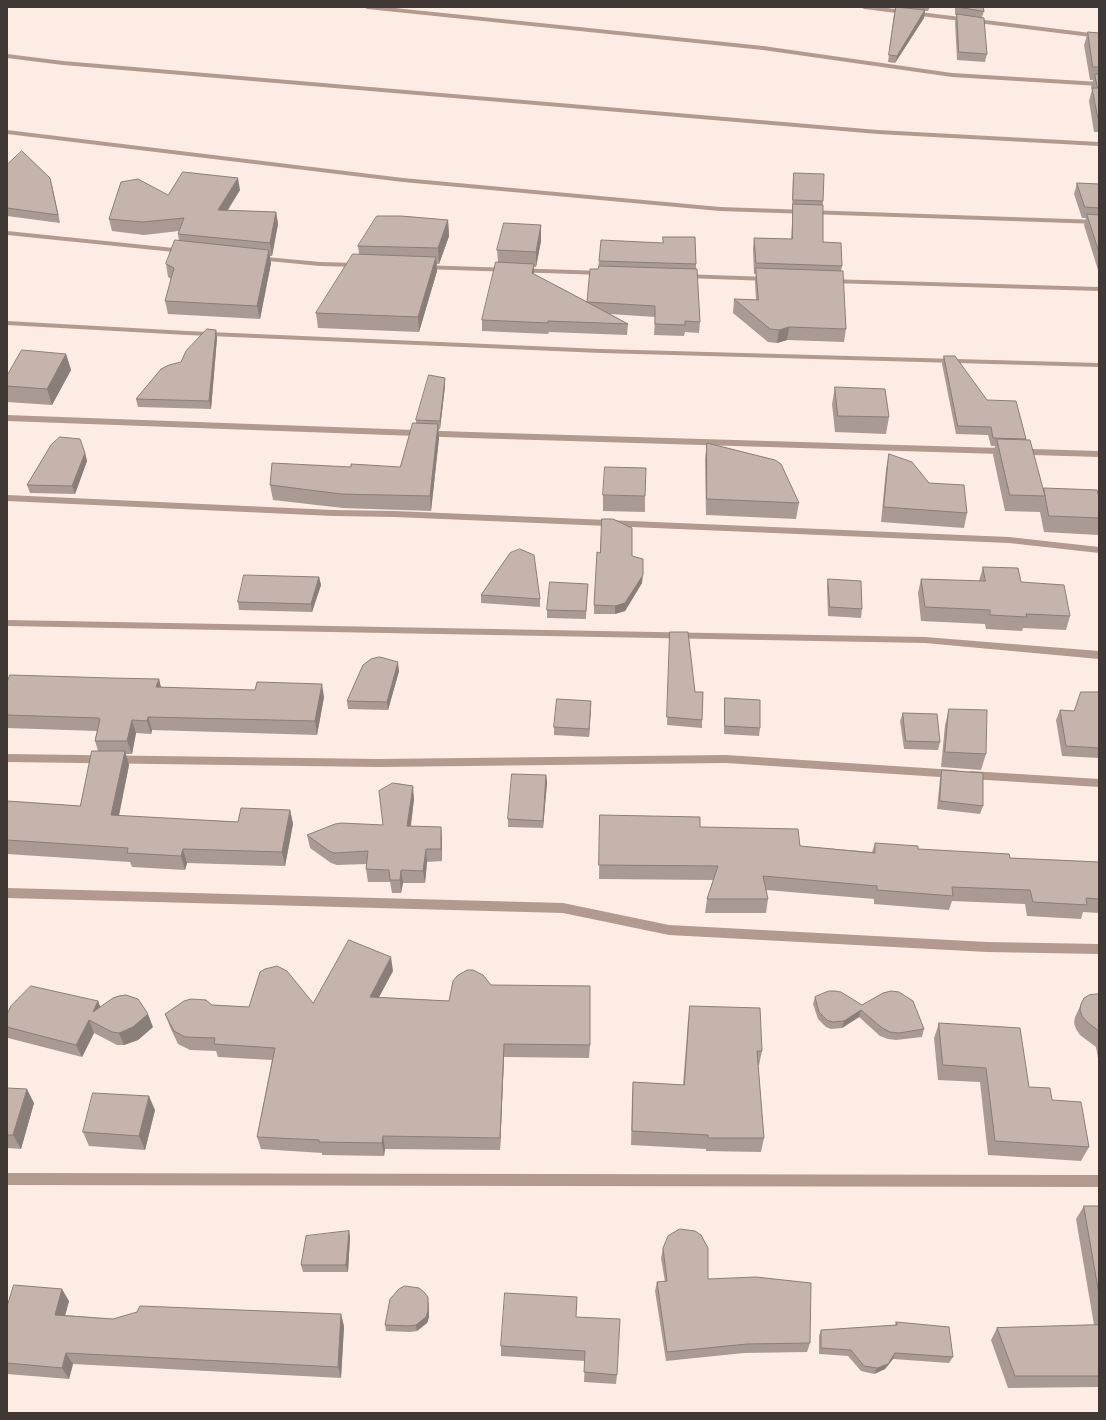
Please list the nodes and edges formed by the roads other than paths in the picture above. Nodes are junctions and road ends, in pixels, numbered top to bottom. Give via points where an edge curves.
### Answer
1 (367, 7) edge
2 (864, 7) edge
3 (1099, 36) edge
4 (7, 56) edge
5 (1099, 84) edge
6 (7, 132) edge
7 (1099, 144) edge
8 (1099, 222) edge
9 (7, 233) edge
10 (195, 252) edge
11 (250, 257) edge
12 (368, 266) edge
13 (416, 267) edge
14 (615, 274) edge
15 (679, 276) edge
16 (774, 279) edge
17 (822, 280) edge
18 (1099, 289) edge
19 (7, 323) edge
20 (1099, 365) edge
21 (7, 418) edge
22 (1099, 454) edge
23 (7, 498) edge
24 (1099, 550) edge
25 (7, 623) edge
26 (1099, 655) edge
27 (7, 758) edge
28 (1099, 783) edge
29 (7, 893) edge
30 (1099, 949) edge
31 (7, 1179) edge
32 (1099, 1181) edge

1 - 5 street via 763,48 952,75
2 - 3 street
4 - 7 street via 63,64 878,132
6 - 8 street via 403,180 720,209
9 - 10 street
11 - 12 street
13 - 14 street
15 - 16 street
17 - 18 street
19 - 20 street via 601,351
21 - 22 street
23 - 24 street via 1001,540
25 - 26 street via 925,640
27 - 28 street via 378,763 726,759
29 - 30 street via 563,908 669,930 987,947
31 - 32 street

